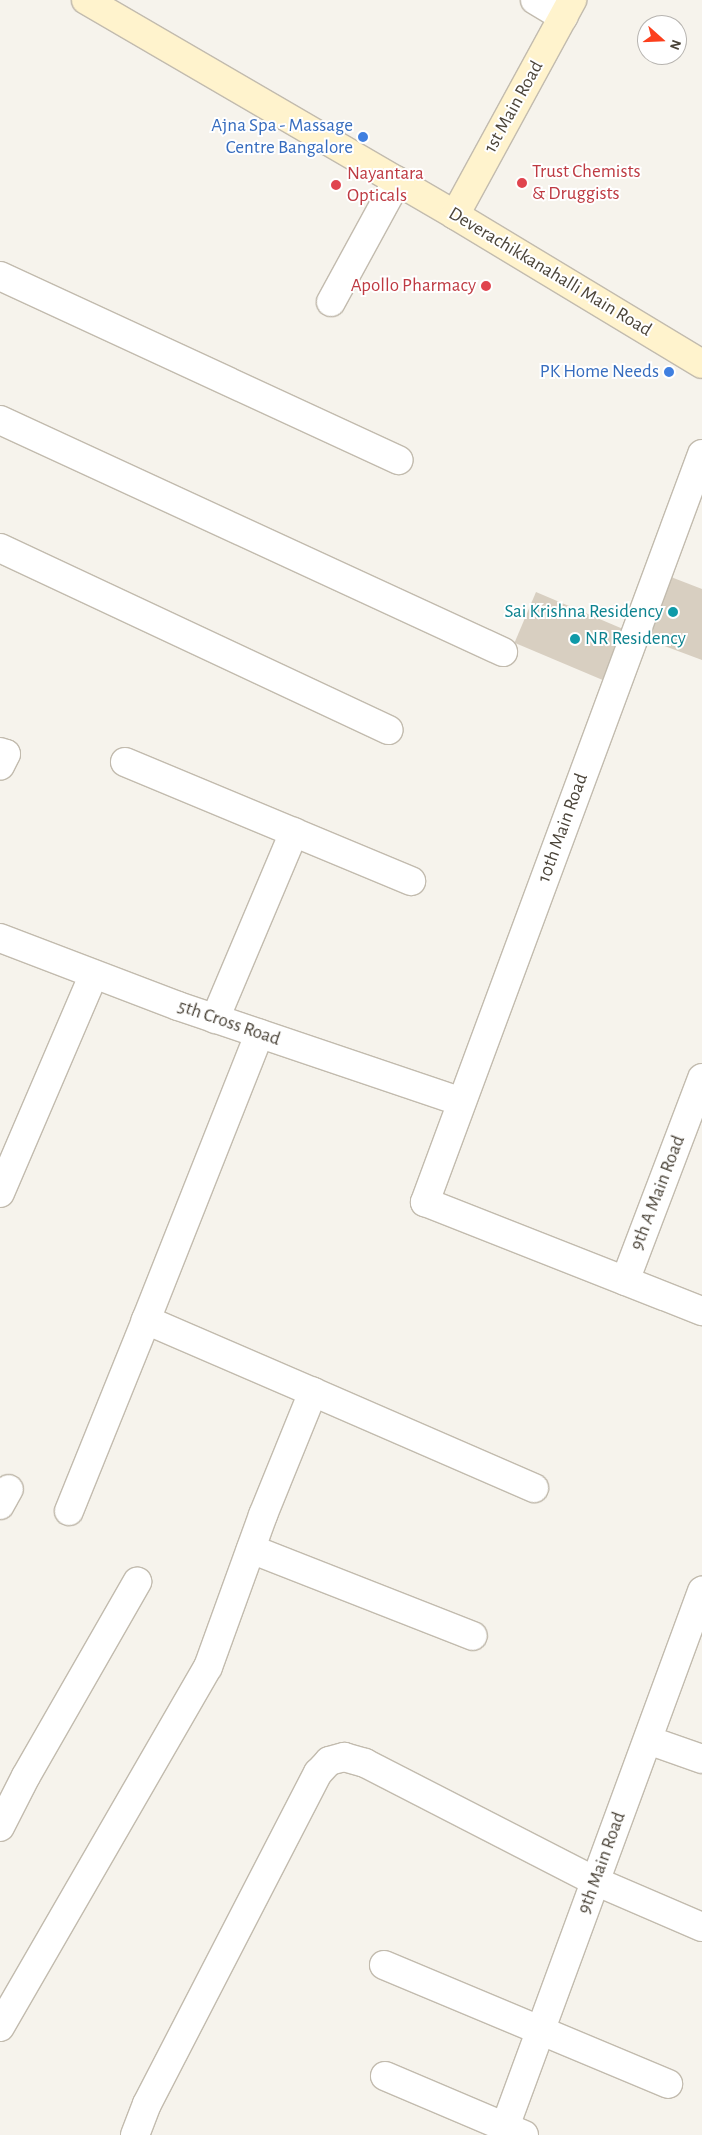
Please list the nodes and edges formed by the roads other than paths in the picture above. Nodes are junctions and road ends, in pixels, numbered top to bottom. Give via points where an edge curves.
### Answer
1 (86, 0) edge
2 (535, 0) edge
3 (568, 8) edge
4 (397, 181) junction
5 (455, 215) junction
6 (0, 276) edge
7 (331, 302) dead end
8 (702, 364) edge
9 (0, 420) edge
10 (702, 454) edge
11 (398, 460) dead end
12 (0, 548) edge
13 (503, 652) dead end
14 (388, 730) dead end
15 (126, 762) dead end
16 (294, 832) junction
17 (411, 880) dead end
18 (0, 938) edge
19 (94, 974) junction
20 (215, 1019) junction
21 (259, 1034) junction
22 (702, 1078) edge
23 (461, 1102) junction
24 (0, 1193) edge
25 (625, 1281) junction
26 (702, 1311) edge
27 (146, 1320) junction
28 (313, 1392) junction
29 (534, 1488) dead end
30 (69, 1512) dead end
31 (251, 1549) junction
32 (137, 1582) dead end
33 (702, 1591) edge
34 (473, 1636) dead end
35 (648, 1740) junction
36 (702, 1759) edge
37 (0, 1827) edge
38 (596, 1882) junction
39 (702, 1927) edge
40 (384, 1965) dead end
41 (0, 2027) edge
42 (541, 2031) junction
43 (385, 2076) dead end
44 (668, 2084) dead end
45 (511, 2132) edge
46 (135, 2135) edge

1 - 4 street, Deverachikkanahalli Main Road
2 - 3 street
3 - 5 street, 1st Main Road
4 - 5 street, Deverachikkanahalli Main Road
4 - 7 street
5 - 8 street, Deverachikkanahalli Main Road
6 - 11 street
9 - 13 street
10 - 23 street, 10th Main Road
12 - 14 street
15 - 16 street
16 - 17 street
16 - 20 street
18 - 19 street, 5th Cross Road
19 - 20 street, 5th Cross Road
19 - 24 street
20 - 21 street, 5th Cross Road
21 - 23 street, 5th Cross Road
21 - 27 street
22 - 25 street, 9th A Main Road
23 - 25 street, 10th Main Road via 425,1202
25 - 26 street
27 - 28 street
27 - 30 street
28 - 29 street
28 - 31 street
31 - 34 street
31 - 41 street via 208,1666
32 - 37 street
33 - 35 street, 9th Main Road
35 - 36 street
35 - 38 street, 9th Main Road
38 - 39 street
38 - 42 street, 9th Main Road
38 - 46 street via 365,1763 344,1757 329,1761 318,1773 147,2104
40 - 42 street
42 - 44 street
42 - 45 street, 9th Main Road
43 - 45 street

